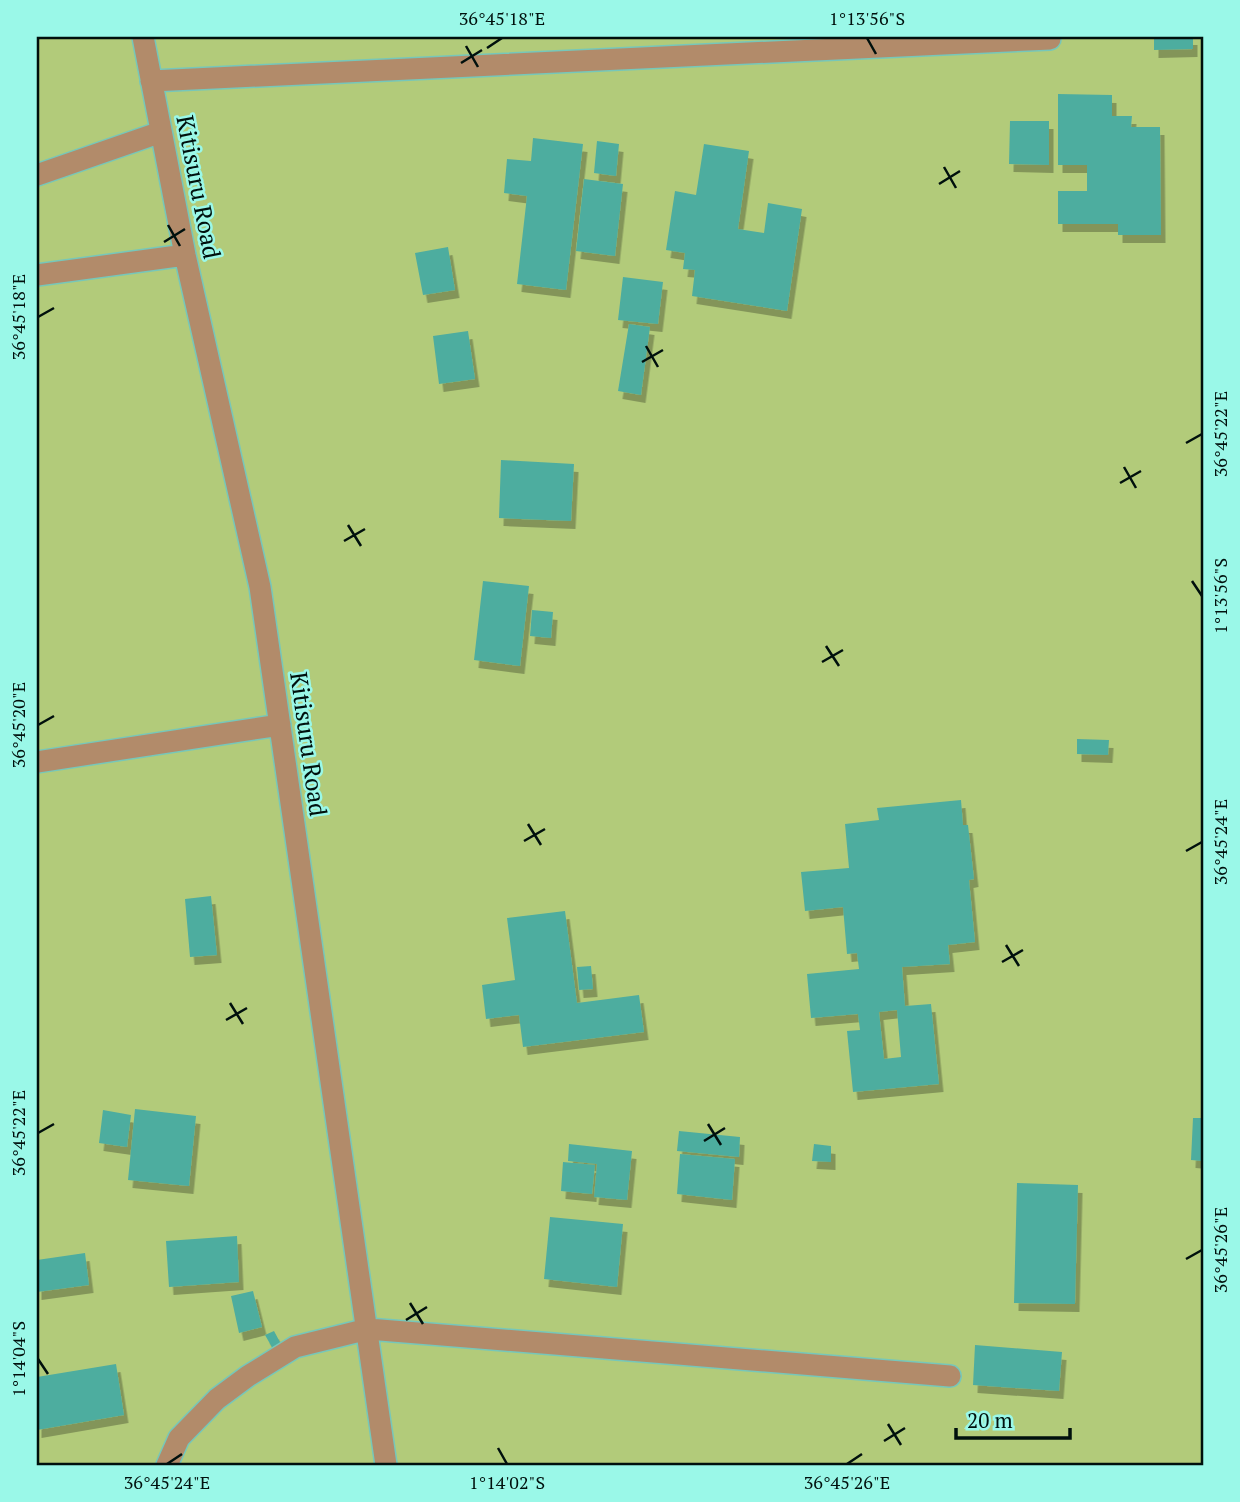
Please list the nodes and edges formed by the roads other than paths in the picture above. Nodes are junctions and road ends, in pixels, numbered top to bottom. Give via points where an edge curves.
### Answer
1 (143, 37) edge
2 (1050, 39) dead end
3 (151, 80) junction
4 (161, 132) junction
5 (37, 175) edge
6 (185, 255) junction
7 (37, 275) edge
8 (279, 725) junction
9 (37, 762) edge
10 (368, 1329) junction
11 (950, 1376) dead end
12 (167, 1465) edge
13 (386, 1465) edge

1 - 3 street, Kitisuru Road
2 - 3 street
3 - 4 street, Kitisuru Road
4 - 5 street
4 - 6 street, Kitisuru Road
6 - 7 street
6 - 8 street, Kitisuru Road via 260,587
8 - 9 street
8 - 10 street, Kitisuru Road
10 - 11 street
10 - 12 street via 295,1347 248,1376 179,1437
10 - 13 street, Kitisuru Road

